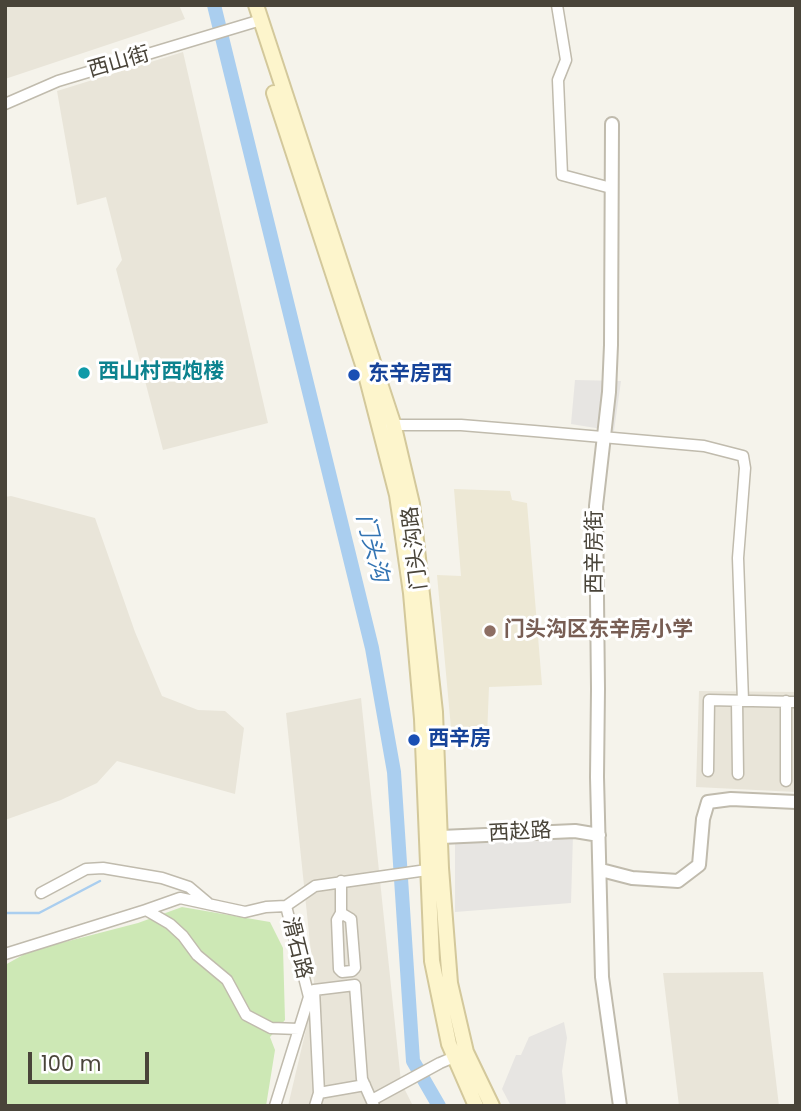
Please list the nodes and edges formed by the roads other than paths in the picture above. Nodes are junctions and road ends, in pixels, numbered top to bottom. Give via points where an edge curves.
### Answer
1 (246, 5) edge
2 (256, 5) edge
3 (557, 5) edge
4 (256, 21) junction
5 (5, 104) edge
6 (612, 124) dead end
7 (611, 188) junction
8 (387, 425) junction
9 (603, 437) junction
10 (740, 701) junction
11 (791, 701) edge
12 (708, 771) dead end
13 (738, 774) dead end
14 (786, 781) dead end
15 (796, 802) edge
16 (599, 835) junction
17 (441, 837) junction
18 (428, 869) junction
19 (601, 870) junction
20 (341, 881) junction
21 (41, 893) dead end
22 (208, 903) junction
23 (286, 906) junction
24 (146, 910) junction
25 (341, 914) junction
26 (5, 954) edge
27 (299, 1029) junction
28 (460, 1055) junction
29 (365, 1085) junction
30 (319, 1093) junction
31 (373, 1103) edge
32 (275, 1106) edge
33 (315, 1106) edge
34 (476, 1106) edge
35 (492, 1106) edge
36 (620, 1106) edge

1 - 4 main road, 门头沟路
2 - 4 main road, 门头沟路
3 - 7 street via 566,60 558,80 562,175
4 - 5 street, 西山街 via 58,81
4 - 8 main road, 门头沟路
6 - 7 street, 西辛房街
7 - 9 street, 西辛房街 via 611,345
8 - 9 street via 461,425
8 - 17 main road, 门头沟路 via 412,504 435,712
8 - 18 main road, 门头沟路 via 411,593
9 - 10 street via 704,446 743,456 738,558
9 - 16 street, 西辛房街 via 595,558
10 - 11 street
10 - 12 street via 709,700
10 - 13 street
11 - 14 street
15 - 19 street via 731,799 708,803 699,865 678,881 632,878
16 - 17 street, 西赵路 via 575,831
16 - 19 street, 西辛房街
17 - 18 main road, 门头沟路
18 - 20 street, 滑石路
18 - 28 main road, 门头沟路
19 - 36 street, 西辛房街 via 602,977
20 - 23 street, 滑石路 via 315,886
20 - 25 street
21 - 22 street via 86,869 103,868 189,887
22 - 23 street via 245,912
22 - 24 street via 180,898
23 - 27 street, 滑石路 via 309,997
24 - 26 street
24 - 27 street via 170,924 227,980 246,1015 271,1028
25 - 25 street via 337,920 339,969 352,971 351,919
27 - 32 street, 滑石路
28 - 31 street
28 - 34 main road, 门头沟路
28 - 35 main road, 门头沟路
29 - 30 street
29 - 30 street via 355,985 314,990
29 - 31 street
30 - 33 street

